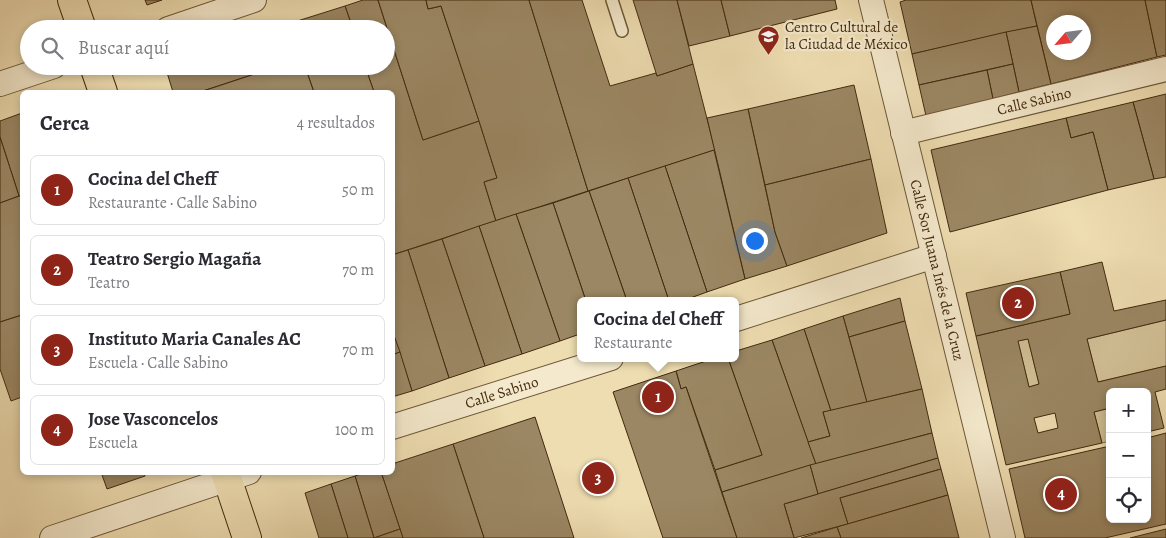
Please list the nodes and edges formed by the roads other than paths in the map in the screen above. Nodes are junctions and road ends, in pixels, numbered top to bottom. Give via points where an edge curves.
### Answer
1 (72, 0) edge
2 (254, 0) edge
3 (612, 0) edge
4 (871, 0) edge
5 (79, 20) edge
6 (195, 20) edge
7 (622, 31) dead end
8 (1166, 69) edge
9 (27, 75) edge
10 (97, 75) edge
11 (0, 84) edge
12 (102, 90) edge
13 (903, 133) junction
14 (934, 256) junction
15 (739, 318) edge
16 (598, 362) edge
17 (395, 426) edge
18 (234, 475) edge
19 (52, 538) edge
20 (247, 538) edge
21 (1003, 538) edge

1 - 5 main road
2 - 6 street
3 - 7 lane
4 - 13 street, Calle Sor Juana Inés de la Cruz
8 - 13 street, Calle Sabino
9 - 11 street
10 - 12 main road
13 - 14 street, Calle Sor Juana Inés de la Cruz
14 - 15 street
14 - 21 street, Calle Sor Juana Inés de la Cruz
16 - 17 street, Calle Sabino
18 - 19 street
18 - 20 main road

